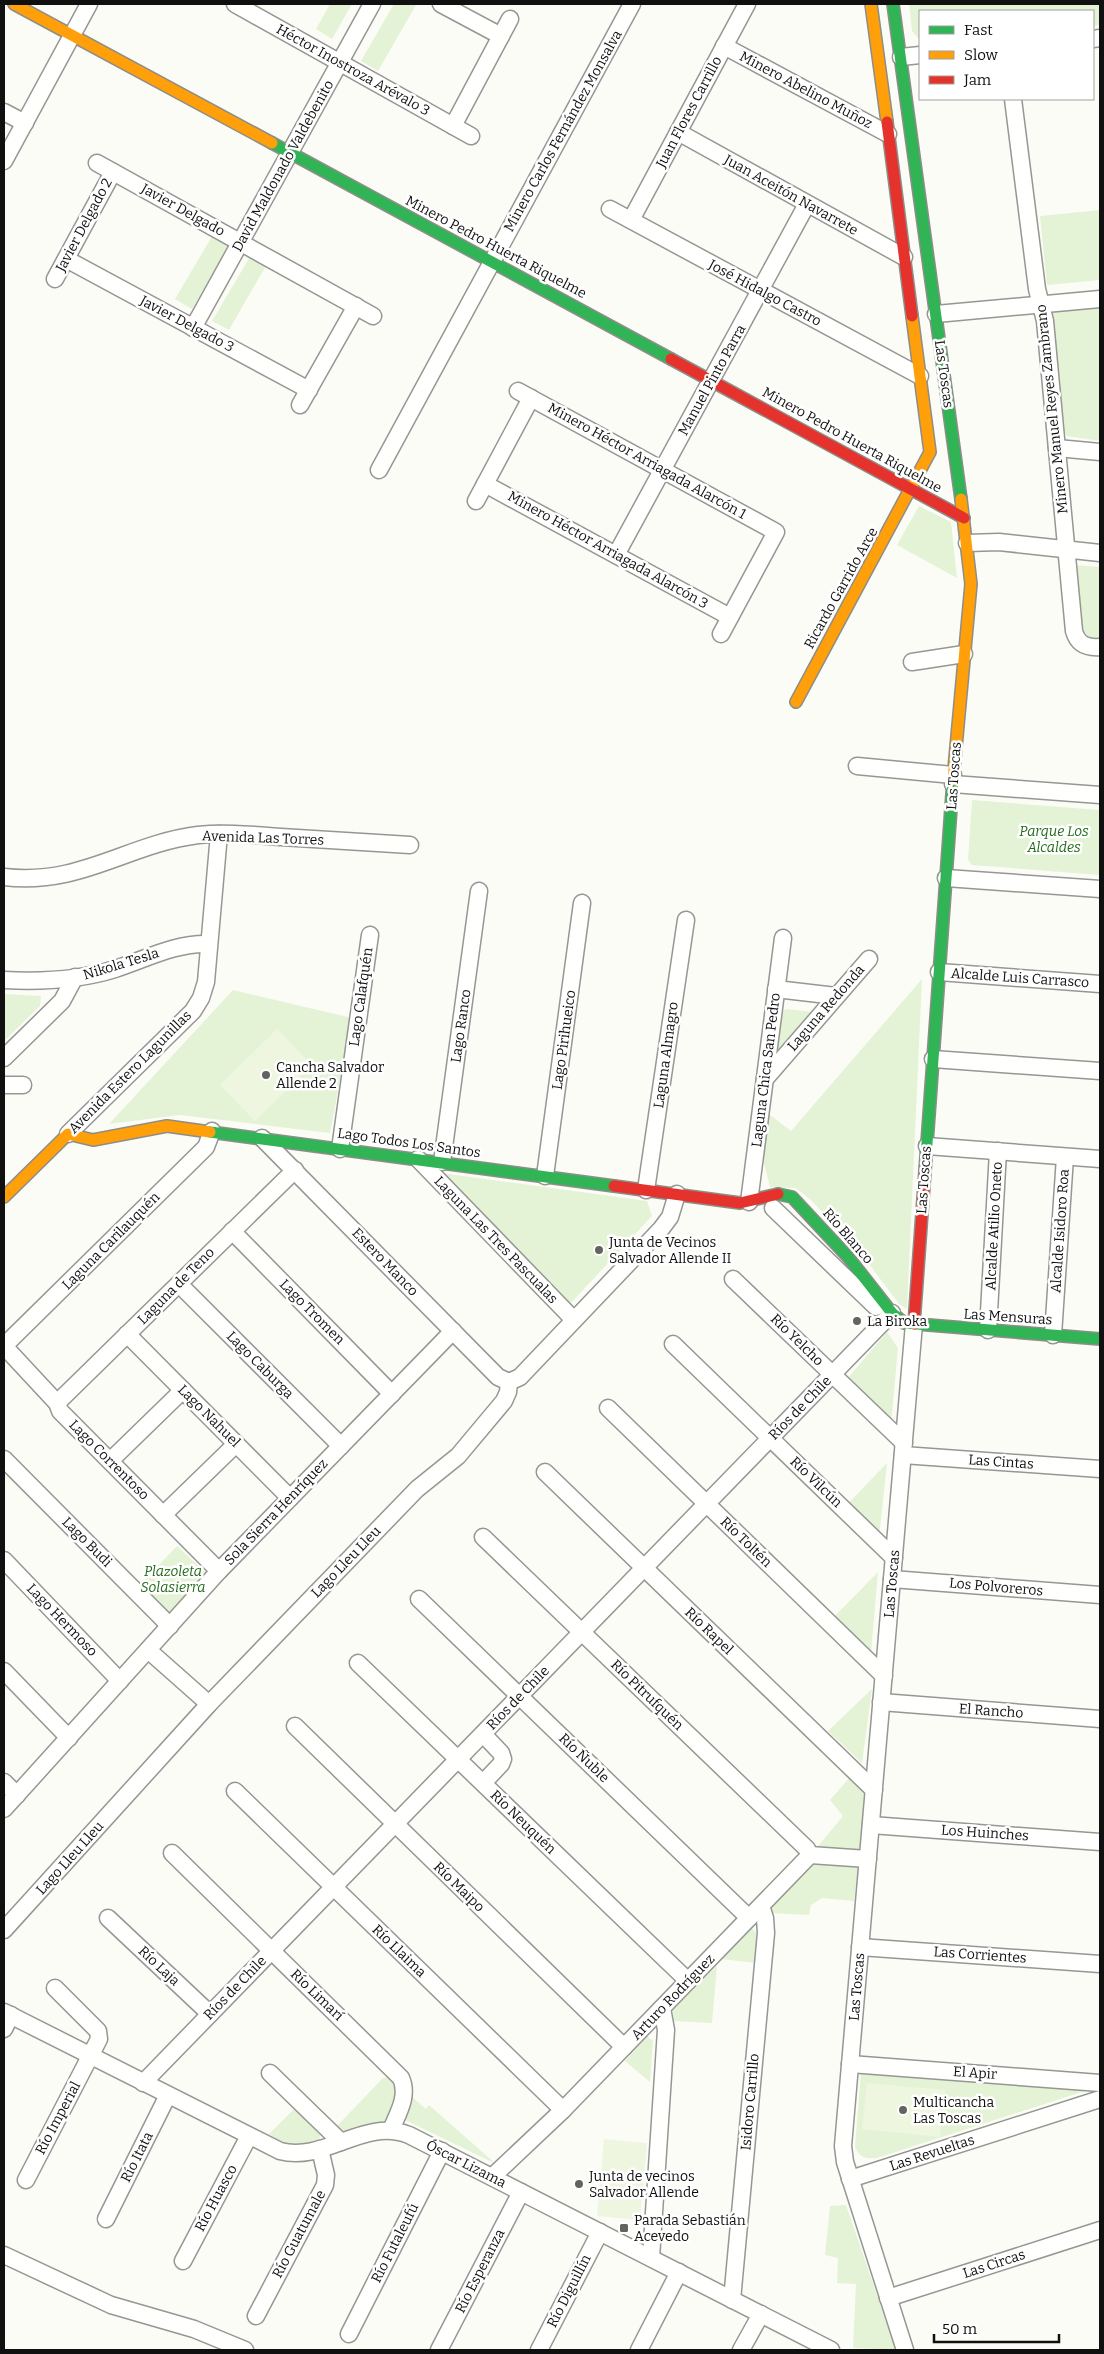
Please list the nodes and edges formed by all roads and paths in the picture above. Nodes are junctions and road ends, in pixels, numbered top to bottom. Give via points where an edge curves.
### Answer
1 (14, 4) edge
2 (89, 4) edge
3 (235, 4) edge
4 (372, 4) edge
5 (441, 4) edge
6 (632, 4) edge
7 (747, 4) edge
8 (871, 4) edge
9 (893, 4) edge
10 (510, 19) dead end
11 (72, 35) junction
12 (501, 36) junction
13 (724, 46) junction
14 (919, 55) edge
15 (901, 57) junction
16 (340, 62) junction
17 (1013, 100) edge
18 (4, 112) edge
19 (25, 123) junction
20 (453, 126) junction
21 (678, 132) junction
22 (888, 134) junction
23 (471, 136) dead end
24 (290, 153) junction
25 (4, 161) edge
26 (97, 163) dead end
27 (113, 172) junction
28 (807, 204) junction
29 (610, 208) dead end
30 (630, 220) junction
31 (240, 242) junction
32 (904, 257) junction
33 (66, 259) junction
34 (492, 262) junction
35 (55, 279) dead end
36 (760, 290) junction
37 (1100, 298) edge
38 (1041, 304) junction
39 (356, 306) junction
40 (936, 314) junction
41 (374, 316) dead end
42 (194, 328) junction
43 (920, 376) junction
44 (711, 381) junction
45 (309, 390) junction
46 (300, 405) dead end
47 (1057, 448) junction
48 (1100, 452) edge
49 (379, 470) dead end
50 (662, 470) junction
51 (485, 484) junction
52 (912, 489) junction
53 (476, 501) dead end
54 (964, 518) junction
55 (967, 543) junction
56 (1067, 549) junction
57 (1100, 553) edge
58 (616, 555) junction
59 (730, 617) junction
60 (721, 634) dead end
61 (1100, 647) edge
62 (964, 654) junction
63 (912, 662) dead end
64 (796, 702) dead end
65 (857, 766) dead end
66 (953, 779) junction
67 (1100, 795) edge
68 (219, 834) junction
69 (410, 845) dead end
70 (4, 877) edge
71 (946, 878) junction
72 (1100, 889) edge
73 (479, 890) dead end
74 (582, 903) dead end
75 (686, 920) dead end
76 (370, 935) dead end
77 (783, 938) dead end
78 (208, 944) junction
79 (869, 959) dead end
80 (939, 972) junction
81 (76, 977) junction
82 (4, 980) edge
83 (1100, 984) edge
84 (776, 989) junction
85 (836, 996) junction
86 (4, 1058) edge
87 (933, 1060) junction
88 (1100, 1072) edge
89 (765, 1079) junction
90 (4, 1085) edge
91 (23, 1085) dead end
92 (212, 1131) junction
93 (68, 1134) junction
94 (262, 1138) junction
95 (927, 1146) junction
96 (340, 1149) junction
97 (998, 1151) junction
98 (1065, 1156) junction
99 (418, 1159) junction
100 (1100, 1159) edge
101 (442, 1162) junction
102 (294, 1170) junction
103 (545, 1176) junction
104 (646, 1190) junction
105 (677, 1194) junction
106 (4, 1197) edge
107 (749, 1202) junction
108 (773, 1208) dead end
109 (232, 1231) junction
110 (733, 1279) dead end
111 (178, 1284) junction
112 (892, 1313) junction
113 (574, 1320) junction
114 (914, 1324) junction
115 (988, 1330) junction
116 (453, 1331) junction
117 (127, 1334) junction
118 (1053, 1335) junction
119 (1100, 1339) edge
120 (673, 1344) dead end
121 (4, 1346) edge
122 (832, 1374) junction
123 (509, 1382) junction
124 (182, 1390) junction
125 (392, 1394) junction
126 (57, 1403) junction
127 (608, 1408) dead end
128 (771, 1438) junction
129 (236, 1444) junction
130 (341, 1446) junction
131 (903, 1449) junction
132 (4, 1459) edge
133 (110, 1461) junction
134 (1100, 1469) edge
135 (546, 1472) dead end
136 (290, 1498) junction
137 (706, 1504) junction
138 (163, 1515) junction
139 (483, 1537) dead end
140 (894, 1558) junction
141 (4, 1560) edge
142 (644, 1568) junction
143 (219, 1571) junction
144 (892, 1579) junction
145 (1100, 1595) edge
146 (419, 1599) dead end
147 (170, 1626) junction
148 (582, 1632) junction
149 (148, 1650) junction
150 (358, 1663) dead end
151 (4, 1671) edge
152 (884, 1676) junction
153 (120, 1681) junction
154 (520, 1696) junction
155 (881, 1702) junction
156 (209, 1704) junction
157 (1100, 1719) edge
158 (295, 1726) dead end
159 (483, 1734) junction
160 (69, 1738) junction
161 (458, 1759) junction
162 (4, 1782) edge
163 (483, 1783) junction
164 (874, 1790) junction
165 (235, 1791) dead end
166 (17, 1795) junction
167 (4, 1809) edge
168 (395, 1824) junction
169 (871, 1825) junction
170 (1100, 1842) edge
171 (172, 1853) dead end
172 (810, 1855) junction
173 (868, 1859) junction
174 (334, 1887) junction
175 (761, 1906) junction
176 (108, 1918) dead end
177 (749, 1918) junction
178 (4, 1930) edge
179 (860, 1947) junction
180 (272, 1950) junction
181 (1100, 1964) edge
182 (688, 1981) junction
183 (55, 1988) dead end
184 (662, 2008) junction
185 (210, 2014) junction
186 (6, 2019) edge
187 (624, 2047) junction
188 (91, 2056) junction
189 (850, 2064) junction
190 (270, 2073) dead end
191 (144, 2083) junction
192 (1100, 2083) edge
193 (168, 2095) junction
194 (1100, 2099) edge
195 (563, 2110) junction
196 (391, 2130) junction
197 (249, 2136) junction
198 (341, 2142) junction
199 (320, 2149) junction
200 (442, 2151) junction
201 (492, 2177) junction
202 (850, 2179) junction
203 (26, 2180) dead end
204 (521, 2192) junction
205 (106, 2219) dead end
206 (1100, 2230) edge
207 (600, 2232) junction
208 (4, 2255) edge
209 (650, 2258) junction
210 (183, 2261) dead end
211 (679, 2272) junction
212 (888, 2298) junction
213 (732, 2300) junction
214 (760, 2314) junction
215 (256, 2316) dead end
216 (348, 2334) dead end
217 (245, 2350) edge
218 (439, 2350) edge
219 (539, 2350) edge
220 (639, 2350) edge
221 (742, 2350) edge
222 (831, 2350) edge
223 (905, 2350) edge

1 - 11 street, Minero Pedro Huerta Riquelme
2 - 11 street
3 - 16 street, Héctor Inostroza Arévalo 3
4 - 16 street, David Maldonado Valdebenito
5 - 12 street
6 - 34 street, Minero Carlos Fernández Monsalva
7 - 13 street, Juan Flores Carrillo
8 - 22 street, Las Toscas
9 - 15 street, Las Toscas
10 - 12 street
11 - 19 street
11 - 24 street, Minero Pedro Huerta Riquelme
12 - 20 street
13 - 21 street, Juan Flores Carrillo
13 - 22 street, Minero Abelino Muñoz
14 - 15 street
15 - 40 street, Las Toscas
16 - 20 street, Héctor Inostroza Arévalo 3
16 - 24 street, David Maldonado Valdebenito
17 - 38 street, Minero Manuel Reyes Zambrano
18 - 19 street
19 - 25 street
20 - 23 street, Héctor Inostroza Arévalo 3
21 - 28 street, Juan Aceitón Navarrete
21 - 30 street, Juan Flores Carrillo
22 - 32 street, Las Toscas
24 - 31 street, David Maldonado Valdebenito
24 - 34 street, Minero Pedro Huerta Riquelme
26 - 27 street, Javier Delgado
27 - 31 street, Javier Delgado
27 - 33 street, Javier Delgado 2
28 - 32 street, Juan Aceitón Navarrete
28 - 36 street, Manuel Pinto Parra
29 - 30 street, José Hidalgo Castro
30 - 36 street, José Hidalgo Castro
31 - 39 street, Javier Delgado
31 - 42 street, David Maldonado Valdebenito
32 - 43 street, Las Toscas
33 - 35 street, Javier Delgado 2
33 - 42 street, Javier Delgado 3
34 - 44 street, Minero Pedro Huerta Riquelme
34 - 49 street, Minero Carlos Fernández Monsalva
36 - 43 street, José Hidalgo Castro
36 - 44 street, Manuel Pinto Parra
37 - 38 street
38 - 40 street
38 - 47 street, Minero Manuel Reyes Zambrano
39 - 41 street, Javier Delgado
39 - 45 street
40 - 54 street, Las Toscas
42 - 45 street, Javier Delgado 3
43 - 52 street, Las Toscas via 930,452
44 - 50 street, Manuel Pinto Parra
44 - 52 street, Minero Pedro Huerta Riquelme
45 - 46 street
47 - 48 street
47 - 56 street, Minero Manuel Reyes Zambrano
50 - 51 street, Minero Héctor Arriagada Alarcón 1 via 524,395
50 - 58 street, Manuel Pinto Parra
50 - 59 street, Minero Héctor Arriagada Alarcón 1 via 776,532
51 - 53 street
51 - 58 street, Minero Héctor Arriagada Alarcón 3
52 - 54 street, Minero Pedro Huerta Riquelme
52 - 64 street, Ricardo Garrido Arce
54 - 55 street, Las Toscas
55 - 56 street via 999,542
55 - 62 street, Las Toscas via 971,584
56 - 57 street
56 - 61 street, Minero Manuel Reyes Zambrano via 1074,631 1081,643
58 - 59 street, Minero Héctor Arriagada Alarcón 3
59 - 60 street
62 - 63 street
62 - 66 street, Las Toscas
65 - 66 street
66 - 67 street
66 - 71 street, Las Toscas
68 - 69 street, Avenida Las Torres
68 - 70 street, Avenida Las Torres via 161,843 66,875
68 - 78 street, Avenida Estero Lagunillas
71 - 72 street
71 - 80 street, Las Toscas
73 - 101 street, Lago Ranco
74 - 103 street, Lago Pirihueico
75 - 104 street, Laguna Almagro
76 - 96 street, Lago Calafquén
77 - 84 street, Laguna Chica San Pedro
78 - 81 street, Nikola Tesla via 178,946 116,968
78 - 93 street, Avenida Estero Lagunillas via 206,982 197,1005
79 - 85 street, Laguna Redonda
80 - 83 street, Alcalde Luis Carrasco
80 - 87 street, Las Toscas
81 - 82 street, Nikola Tesla
81 - 86 street via 62,1001
84 - 85 street
84 - 89 street, Laguna Chica San Pedro
85 - 89 street, Laguna Redonda
87 - 88 street
87 - 95 street, Las Toscas
89 - 107 street, Laguna Chica San Pedro
90 - 91 street
92 - 93 street, Lago Todos Los Santos via 150,1127 90,1142
92 - 94 street, Lago Todos Los Santos
92 - 121 street, Laguna Carilauquén via 206,1147
93 - 106 street, Avenida Estero Lagunillas
94 - 96 street, Lago Todos Los Santos
94 - 102 street, Estero Manco
95 - 97 street
95 - 114 street, Las Toscas
96 - 99 street, Lago Todos Los Santos
97 - 98 street
97 - 115 street, Alcalde Atilio Oneto
98 - 100 street
98 - 118 street, Alcalde Isidoro Roa
99 - 101 street, Lago Todos Los Santos
99 - 113 street, Laguna Las Tres Pascualas
101 - 103 street, Lago Todos Los Santos
102 - 109 street, Laguna de Teno
102 - 116 street, Estero Manco
103 - 104 street, Lago Todos Los Santos
104 - 105 street, Lago Todos Los Santos
105 - 107 street, Lago Todos Los Santos
105 - 113 street via 666,1224
107 - 112 street, Río Blanco via 774,1193 787,1194 796,1200 848,1257
108 - 112 street via 870,1302
109 - 111 street, Laguna de Teno
109 - 125 street, Lago Tromen
110 - 122 street, Río Yelcho
111 - 117 street, Laguna de Teno
111 - 130 street, Lago Caburga
112 - 114 street, Río Blanco via 904,1323
112 - 122 street, Ríos de Chile
113 - 123 street via 520,1377
114 - 115 street, Las Mensuras
114 - 131 street, Las Toscas
115 - 118 street, Las Mensuras
116 - 123 street, Estero Manco via 498,1377
116 - 125 street, Sola Sierra Henríquez
117 - 124 street, Lago Nahuel
117 - 126 street, Laguna de Teno
118 - 119 street, Las Mensuras
120 - 128 street, Río Vilcún
121 - 126 street, Lago Correntoso
122 - 128 street, Ríos de Chile
122 - 131 street, Río Yelcho
123 - 156 street, Lago Lleu Lleu via 504,1401 458,1456 417,1489
124 - 129 street, Lago Nahuel
124 - 133 street
125 - 130 street, Sola Sierra Henríquez
126 - 133 street, Lago Correntoso via 60,1411
127 - 137 street, Río Toltén
128 - 137 street, Ríos de Chile
128 - 140 street, Río Vilcún
129 - 136 street, Lago Nahuel
129 - 138 street
130 - 136 street, Sola Sierra Henríquez
131 - 134 street, Las Cintas
131 - 140 street, Las Toscas
132 - 147 street, Lago Budi
133 - 138 street, Lago Correntoso
135 - 142 street, Río Rapel
136 - 143 street, Sola Sierra Henríquez
137 - 142 street, Ríos de Chile
137 - 152 street, Río Toltén
138 - 143 street, Lago Correntoso
139 - 148 street, Río Pitrufquén
140 - 144 street, Las Toscas
141 - 153 street, Lago Hermoso
142 - 148 street, Ríos de Chile
142 - 164 street, Río Rapel
143 - 147 street, Sola Sierra Henríquez
144 - 145 street, Los Polvoreros
144 - 152 street, Las Toscas
146 - 154 street, Río Ñuble
147 - 149 street, Sola Sierra Henríquez
148 - 154 street, Ríos de Chile
148 - 172 street, Río Pitrufquén
149 - 153 street, Sola Sierra Henríquez
149 - 156 street
150 - 161 street, Río Neuquén
151 - 160 street
152 - 155 street, Las Toscas
153 - 160 street, Sola Sierra Henríquez
154 - 159 street, Ríos de Chile
154 - 177 street, Río Ñuble
155 - 157 street, El Rancho
155 - 164 street, Las Toscas
156 - 178 street, Lago Lleu Lleu
158 - 168 street, Río Maipo
159 - 161 street, Ríos de Chile
159 - 163 street via 503,1759
160 - 166 street, Sola Sierra Henríquez
161 - 163 street, Río Neuquén
161 - 168 street, Ríos de Chile
162 - 166 street
163 - 182 street, Río Neuquén
164 - 169 street, Las Toscas
165 - 174 street, Río Llaima
166 - 167 street, Sola Sierra Henríquez
168 - 174 street, Ríos de Chile
168 - 187 street, Río Maipo
169 - 170 street, Los Huinches
169 - 173 street, Las Toscas
171 - 180 street, Río Limarí
172 - 173 street
172 - 175 street, Arturo Rodríguez
173 - 179 street, Las Toscas
174 - 180 street, Ríos de Chile
174 - 195 street, Río Llaima
175 - 177 street, Arturo Rodríguez
175 - 213 street, Isidoro Carrillo via 766,1932
176 - 185 street, Río Laja
177 - 182 street, Arturo Rodríguez
179 - 181 street, Las Corrientes
179 - 189 street, Las Toscas
180 - 185 street, Ríos de Chile
180 - 196 street, Río Limarí via 401,2078 404,2098
182 - 184 street, Arturo Rodríguez
183 - 188 street via 99,2034
184 - 187 street, Arturo Rodríguez
184 - 209 street via 666,2030
185 - 191 street, Ríos de Chile
186 - 188 street, Óscar Lizama
187 - 195 street, Arturo Rodríguez
188 - 191 street, Óscar Lizama
188 - 203 street, Río Imperial
189 - 192 street, El Apir
189 - 202 street, Las Toscas via 843,2146
190 - 198 street
191 - 193 street, Óscar Lizama
193 - 197 street, Óscar Lizama
193 - 205 street, Río Itata
194 - 202 street, Las Revueltas
195 - 201 street, Arturo Rodríguez
196 - 198 street, Óscar Lizama via 376,2131
196 - 200 street, Óscar Lizama via 409,2134
197 - 199 street, Óscar Lizama via 289,2153
197 - 210 street, Río Huasco
198 - 199 street, Óscar Lizama
199 - 215 street, Río Guatumale via 325,2185
200 - 201 street, Óscar Lizama
200 - 216 street, Río Futaleufú
201 - 204 street, Óscar Lizama
202 - 212 street, Las Toscas
204 - 207 street, Óscar Lizama
204 - 218 street, Río Esperanza
206 - 212 street, Las Circas
207 - 209 street, Óscar Lizama
207 - 219 street, Río Diguillín
208 - 217 street via 111,2305 194,2329
209 - 211 street, Óscar Lizama
211 - 213 street, Óscar Lizama
211 - 220 street
212 - 223 street, Las Toscas
213 - 214 street, Óscar Lizama
214 - 221 street
214 - 222 street, Óscar Lizama

